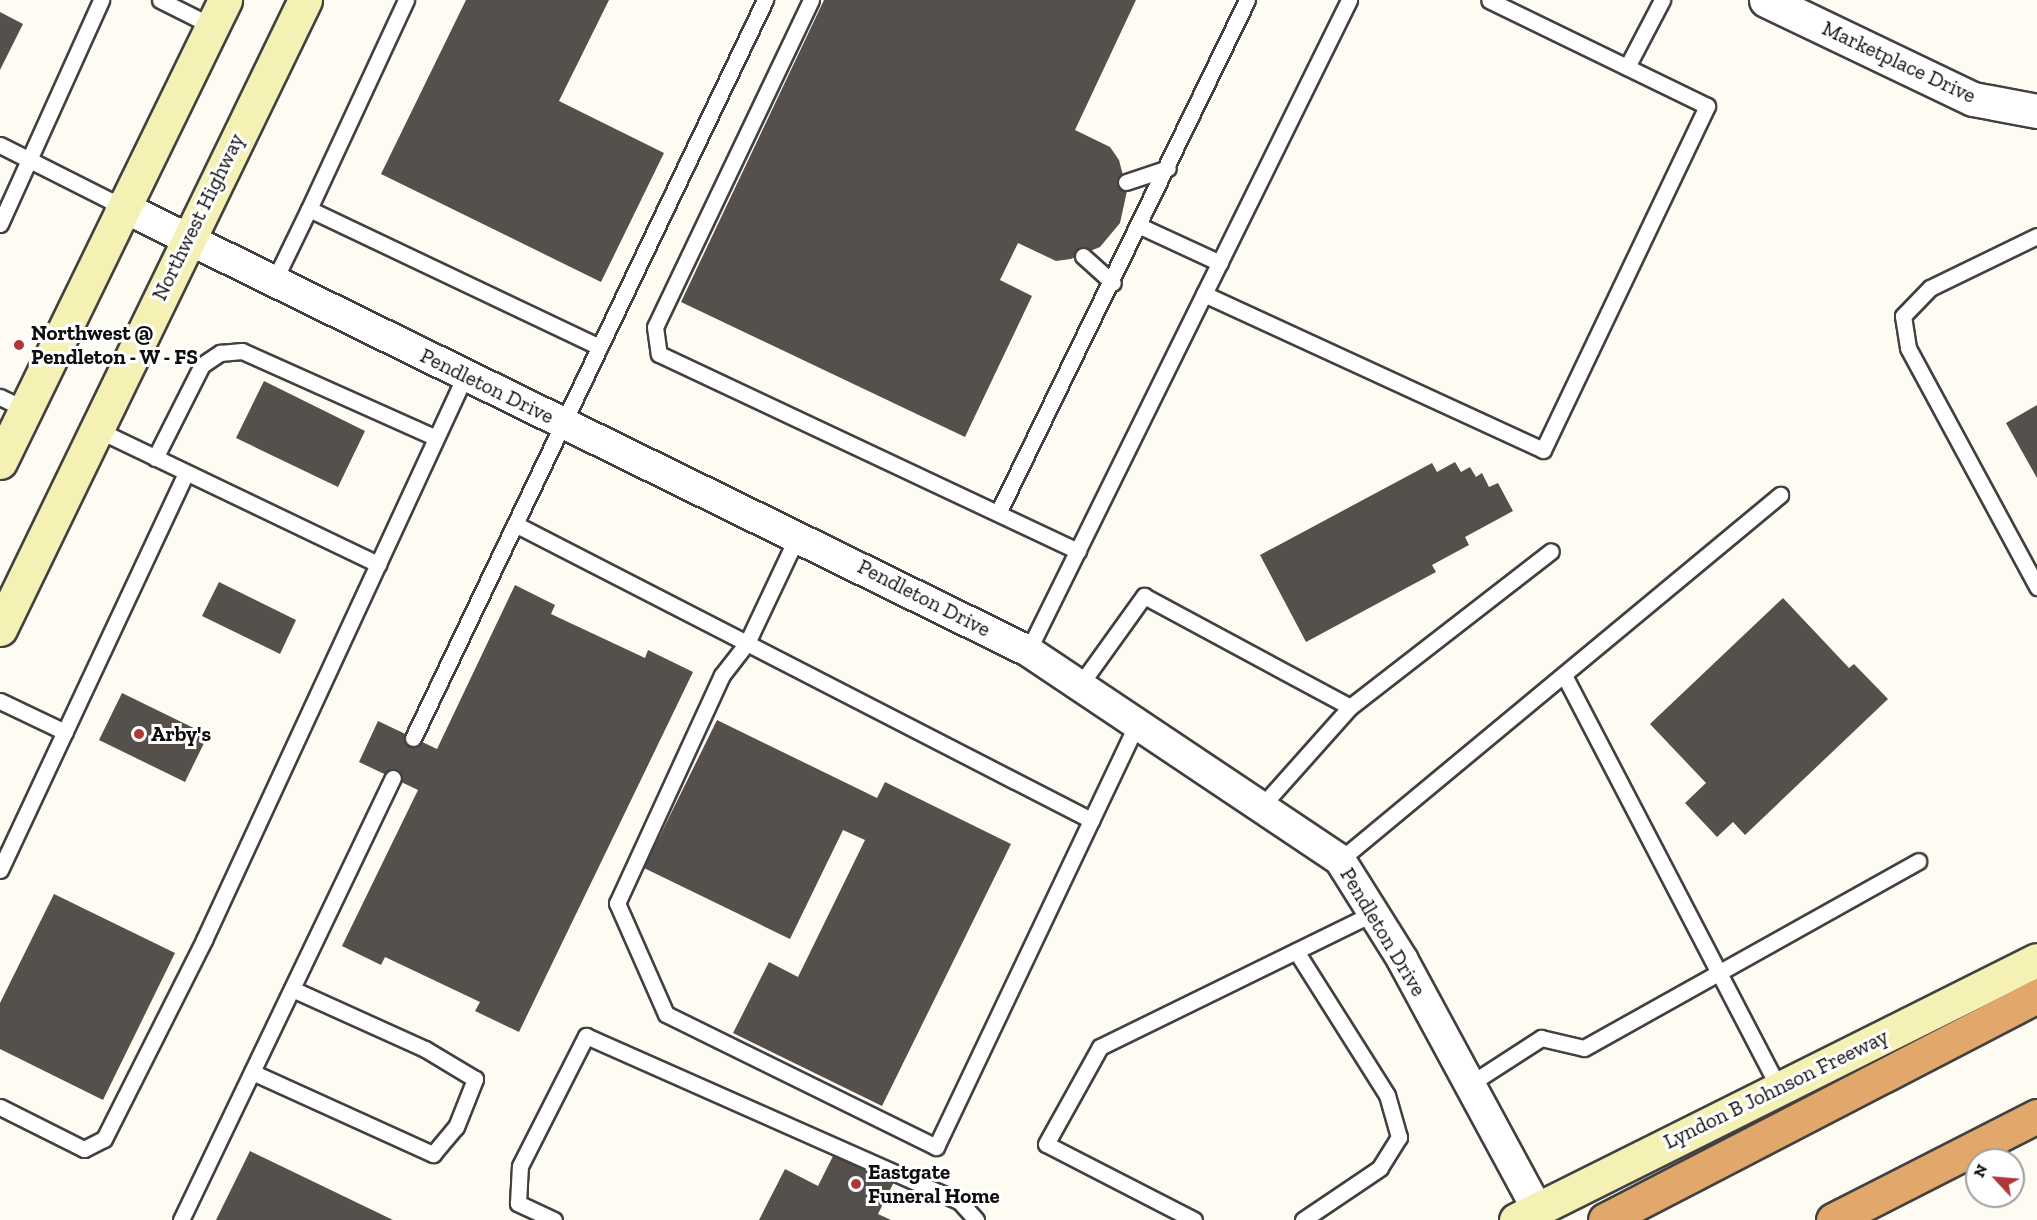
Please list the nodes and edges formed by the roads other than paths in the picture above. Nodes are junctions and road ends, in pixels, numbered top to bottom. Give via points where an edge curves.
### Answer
1 (101, 0) edge
2 (160, 0) edge
3 (305, 0) edge
4 (406, 0) edge
5 (765, 0) edge
6 (811, 0) edge
7 (1247, 0) edge
8 (1349, 0) edge
9 (1489, 0) edge
10 (1662, 0) edge
11 (1766, 0) edge
12 (218, 13) edge
13 (1627, 67) junction
14 (2037, 111) edge
15 (0, 145) edge
16 (32, 162) junction
17 (1168, 168) junction
18 (1126, 182) dead end
19 (121, 206) junction
20 (309, 209) junction
21 (0, 224) edge
22 (1140, 226) junction
23 (2037, 236) edge
24 (187, 238) junction
25 (1083, 256) dead end
26 (1220, 262) junction
27 (274, 281) junction
28 (1113, 283) junction
29 (1204, 294) junction
30 (599, 347) junction
31 (465, 376) junction
32 (13, 403) edge
33 (563, 424) junction
34 (96, 429) junction
35 (434, 437) junction
36 (155, 458) junction
37 (0, 462) edge
38 (186, 473) junction
39 (1780, 495) dead end
40 (998, 513) junction
41 (515, 524) junction
42 (798, 535) junction
43 (1078, 551) junction
44 (1551, 551) dead end
45 (378, 564) junction
46 (2037, 586) edge
47 (0, 629) edge
48 (747, 644) junction
49 (1028, 651) junction
50 (1565, 677) junction
51 (1080, 685) junction
52 (0, 701) edge
53 (1350, 707) junction
54 (1137, 724) junction
55 (65, 732) junction
56 (412, 738) dead end
57 (393, 778) dead end
58 (1260, 807) junction
59 (1091, 820) junction
60 (1340, 860) junction
61 (1918, 861) dead end
62 (0, 870) edge
63 (1373, 913) junction
64 (1296, 951) junction
65 (2037, 960) edge
66 (1719, 973) junction
67 (292, 989) junction
68 (2037, 996) edge
69 (252, 1072) junction
70 (1470, 1084) junction
71 (1777, 1085) junction
72 (0, 1107) edge
73 (2037, 1116) edge
74 (1526, 1214) edge
75 (181, 1220) edge
76 (554, 1220) edge
77 (976, 1220) edge
78 (1194, 1220) edge
79 (1303, 1220) edge
80 (1605, 1220) edge
81 (1833, 1220) edge

1 - 16 lane via 40,129
2 - 12 lane
3 - 24 main road, Northwest Highway
4 - 20 lane
5 - 30 lane
6 - 40 lane via 655,327 659,354
7 - 17 lane
8 - 26 lane
9 - 13 lane
10 - 13 lane
11 - 14 street, Marketplace Drive via 1973,99
12 - 19 main road
13 - 29 lane via 1707,106 1543,450
15 - 16 lane
16 - 19 lane
16 - 21 lane
17 - 18 lane
17 - 22 lane
19 - 24 street, Pendleton Drive
19 - 32 main road
20 - 27 lane
20 - 30 lane
22 - 26 lane
22 - 28 lane
23 - 46 lane via 1930,288 1904,316 1908,348
24 - 27 street, Pendleton Drive
24 - 34 main road, Northwest Highway
25 - 28 lane
26 - 29 lane
27 - 31 street, Pendleton Drive
28 - 40 lane
29 - 43 lane
30 - 33 lane
31 - 33 street, Pendleton Drive
31 - 35 lane
32 - 37 main road
33 - 41 lane
33 - 42 street, Pendleton Drive
34 - 36 lane
34 - 47 main road, Northwest Highway
35 - 36 lane via 243,351 220,353 202,364
35 - 45 lane
36 - 38 lane
38 - 45 lane
38 - 55 lane
39 - 50 lane
40 - 43 lane
41 - 48 lane
41 - 56 lane
42 - 48 lane
42 - 49 street, Pendleton Drive
43 - 49 lane
44 - 53 lane
45 - 72 lane via 204,940 104,1139 84,1149
48 - 59 lane
48 - 59 lane via 722,675 617,903 666,1014 936,1147
49 - 51 street, Pendleton Drive
50 - 60 lane
50 - 66 lane
51 - 53 lane via 1144,596
51 - 54 street, Pendleton Drive
52 - 55 lane
53 - 58 lane
54 - 58 street, Pendleton Drive
54 - 59 lane
55 - 62 lane
57 - 67 lane
58 - 60 street, Pendleton Drive
60 - 63 street, Pendleton Drive
61 - 66 lane
63 - 64 lane
63 - 70 street, Pendleton Drive
64 - 78 lane via 1100,1047 1046,1144
64 - 79 lane via 1387,1095 1399,1137 1380,1168
65 - 71 main road, Lyndon B Johnson Freeway
66 - 70 lane via 1584,1048 1541,1038
66 - 71 lane
67 - 69 lane
67 - 69 lane via 425,1049 475,1079 456,1127 433,1154
68 - 80 highway
69 - 75 lane
70 - 74 street, Pendleton Drive
71 - 74 main road, Lyndon B Johnson Freeway
73 - 81 highway
76 - 77 lane via 518,1203 520,1166 586,1036 960,1202

